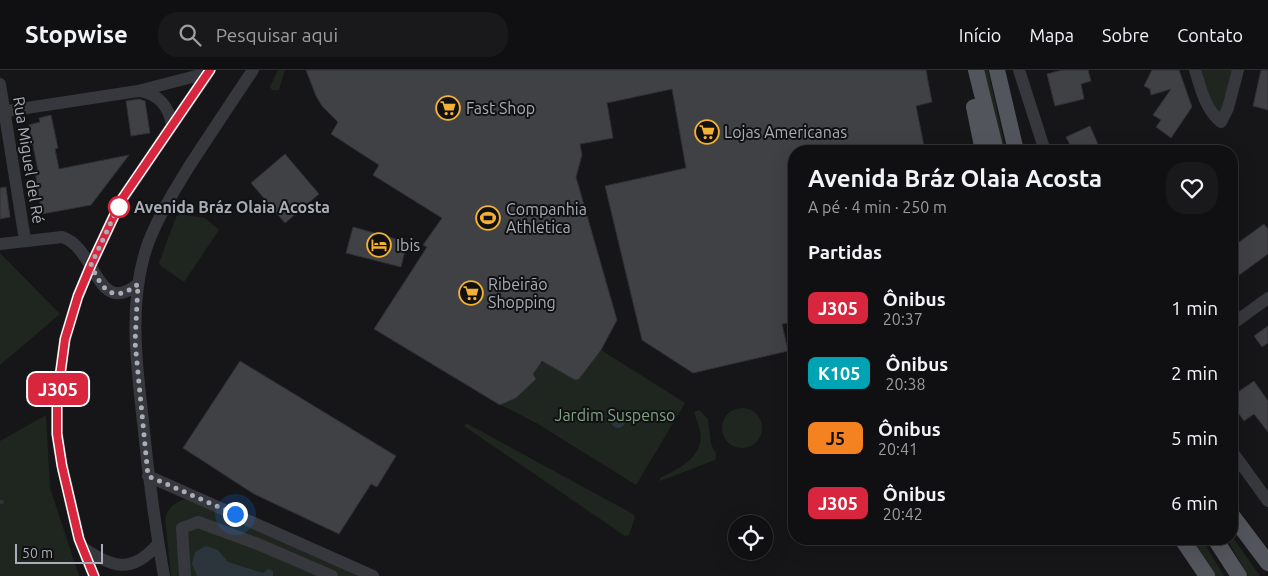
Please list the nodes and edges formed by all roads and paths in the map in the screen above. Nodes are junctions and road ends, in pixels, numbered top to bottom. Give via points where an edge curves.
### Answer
1 (253, 70) edge
2 (968, 70) edge
3 (976, 70) edge
4 (997, 70) edge
5 (1019, 70) edge
6 (1195, 70) edge
7 (1238, 70) edge
8 (209, 71) edge
9 (183, 75) edge
10 (0, 84) edge
11 (138, 90) junction
12 (185, 106) junction
13 (2, 112) edge
14 (172, 125) junction
15 (981, 145) edge
16 (995, 145) edge
17 (1015, 145) edge
18 (1043, 145) edge
19 (25, 240) junction
20 (0, 244) edge
21 (91, 265) junction
22 (138, 284) junction
23 (1268, 298) edge
24 (1238, 320) edge
25 (1238, 460) edge
26 (148, 476) junction
27 (1268, 501) edge
28 (1238, 523) edge
29 (158, 544) junction
30 (1186, 545) edge
31 (1219, 545) edge
32 (82, 548) junction
33 (1268, 563) edge
34 (94, 576) edge
35 (164, 576) edge
36 (185, 576) edge
37 (332, 576) edge
38 (373, 576) edge
39 (1207, 576) edge
40 (1239, 576) edge

1 - 22 street via 168,203 144,254
2 - 15 main road
3 - 16 main road
4 - 17 main road
5 - 18 street
6 - 7 street via 1207,106 1221,122
8 - 9 street
8 - 12 street
9 - 11 street
9 - 12 street
10 - 13 street, Rua Miguel del Ré
11 - 13 street
11 - 14 street via 162,101
12 - 14 street
13 - 19 street, Rua Miguel del Ré
14 - 21 street via 122,199
19 - 20 street
19 - 21 street via 62,237 69,240
21 - 22 street via 100,284 114,294 127,293
21 - 32 street via 65,339 57,398 57,434 62,466
22 - 26 street via 135,342
23 - 24 street
25 - 27 street
26 - 29 street
26 - 38 street
28 - 33 main road
29 - 32 street via 141,560 130,564 105,560
29 - 35 street
30 - 39 main road
31 - 40 main road
32 - 34 street
36 - 37 street via 182,528 198,522

